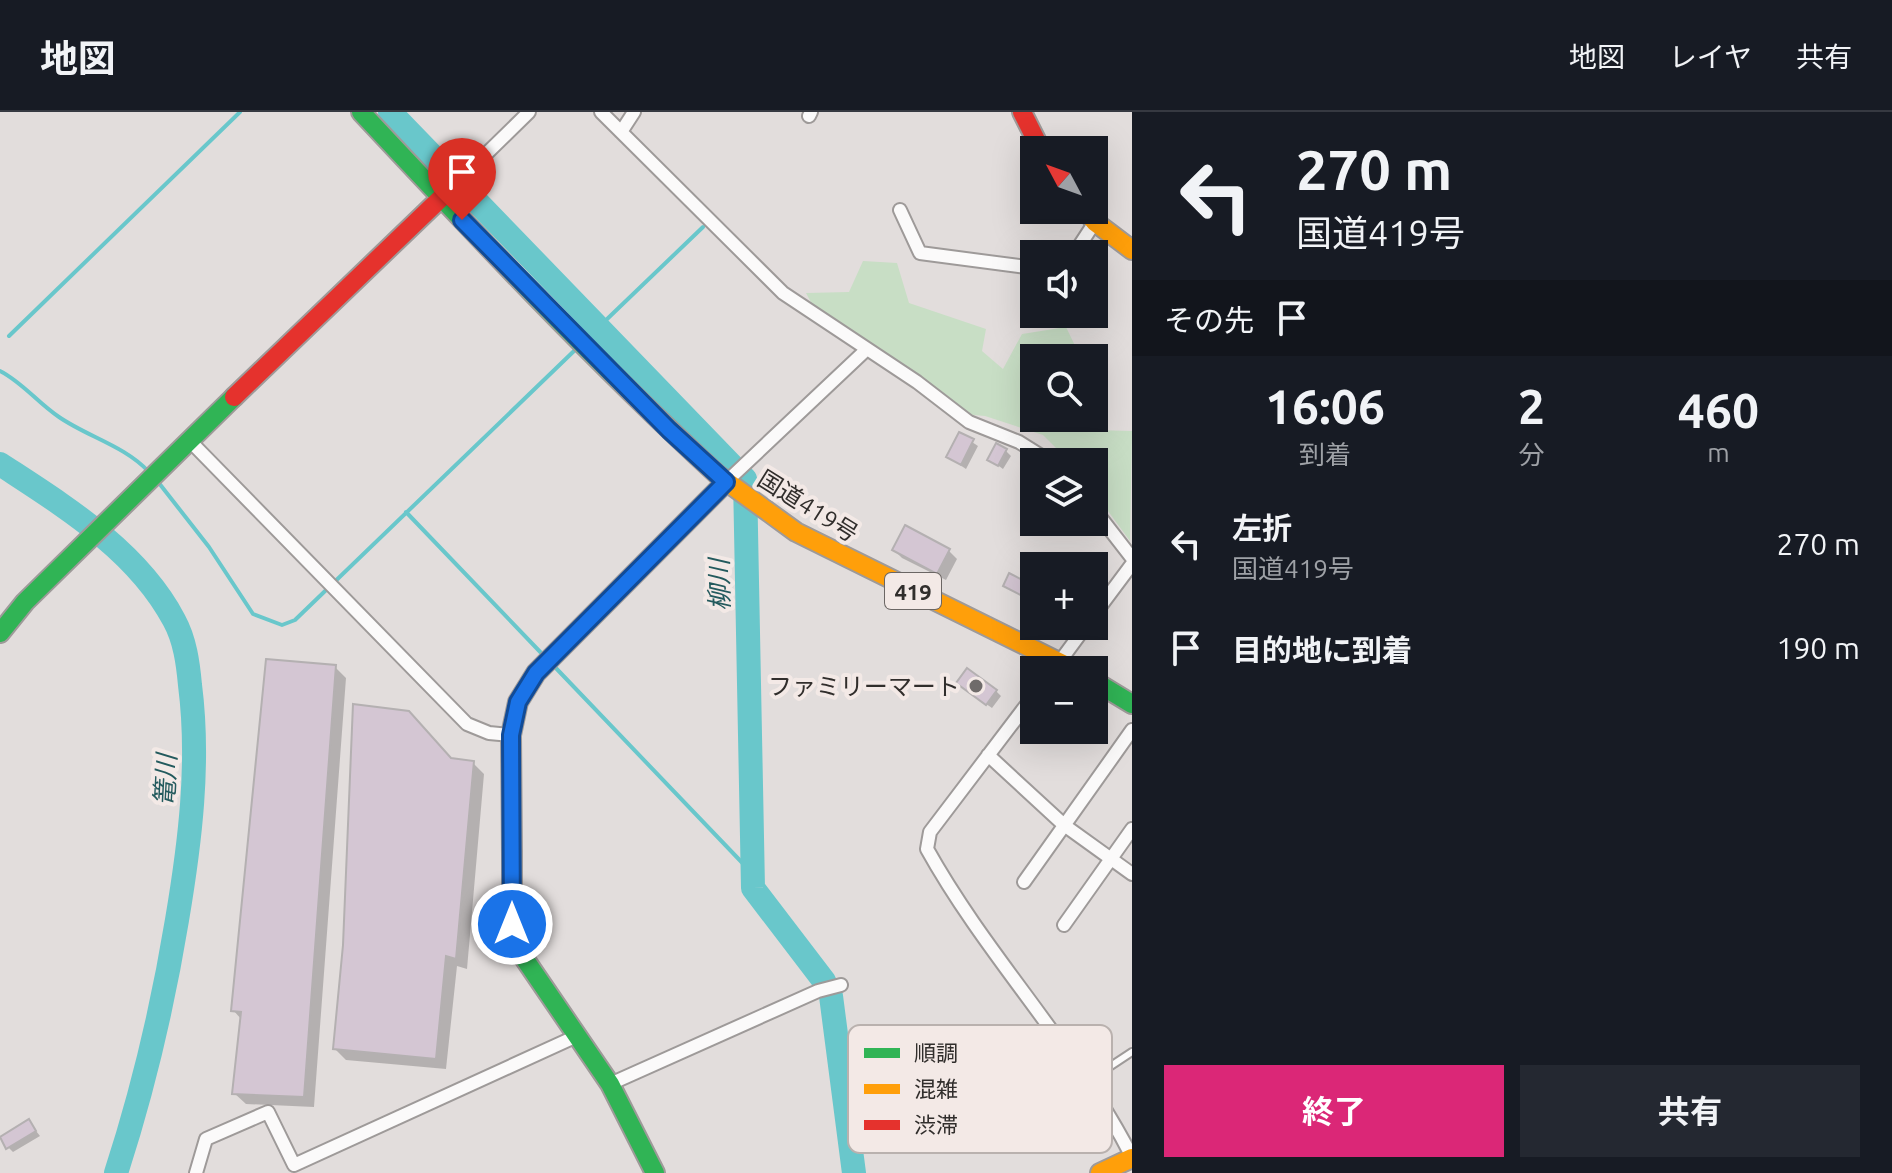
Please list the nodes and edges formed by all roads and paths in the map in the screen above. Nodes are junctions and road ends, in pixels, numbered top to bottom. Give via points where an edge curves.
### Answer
1 (361, 112) edge
2 (529, 112) edge
3 (601, 112) edge
4 (634, 112) edge
5 (1023, 112) edge
6 (621, 132) junction
7 (1034, 136) edge
8 (445, 194) junction
9 (900, 210) dead end
10 (1100, 224) edge
11 (1132, 250) edge
12 (1020, 266) edge
13 (867, 349) junction
14 (190, 441) junction
15 (1029, 448) edge
16 (730, 484) junction
17 (1108, 528) edge
18 (1132, 561) edge
19 (1108, 595) edge
20 (0, 633) edge
21 (1041, 656) edge
22 (1108, 689) edge
23 (1132, 704) edge
24 (1020, 713) edge
25 (1132, 730) edge
26 (511, 735) junction
27 (988, 755) junction
28 (1064, 825) junction
29 (1132, 829) edge
30 (1111, 859) junction
31 (1132, 874) edge
32 (1024, 882) dead end
33 (1064, 925) dead end
34 (841, 985) dead end
35 (1047, 1025) edge
36 (579, 1035) junction
37 (1132, 1052) edge
38 (1112, 1065) edge
39 (610, 1084) junction
40 (1112, 1123) edge
41 (1132, 1158) edge
42 (196, 1173) edge
43 (655, 1173) edge
44 (1100, 1173) edge

1 - 8 main road, 国道419号 / 419
2 - 8 street
3 - 6 street
4 - 6 street
5 - 7 main road
6 - 13 street via 783,293
8 - 14 main road
8 - 16 main road, 国道419号 / 419 via 669,430
9 - 12 street via 920,253
10 - 11 main road
13 - 15 street via 969,422
13 - 16 street via 742,466
14 - 20 main road via 25,602
14 - 26 street via 467,724
16 - 21 main road, 国道419号 / 419 via 796,532
16 - 26 main road via 536,673 518,702
17 - 18 street
18 - 19 street
22 - 23 main road
24 - 27 street
25 - 28 street
26 - 36 main road via 512,924 524,958
27 - 28 street
27 - 35 street via 930,832 927,849
28 - 30 street
28 - 32 street
29 - 30 street
30 - 31 street
30 - 33 street
34 - 39 street
36 - 39 main road
36 - 42 street via 294,1165 268,1112 206,1139
37 - 38 lane
39 - 43 main road
40 - 41 street
41 - 44 main road

